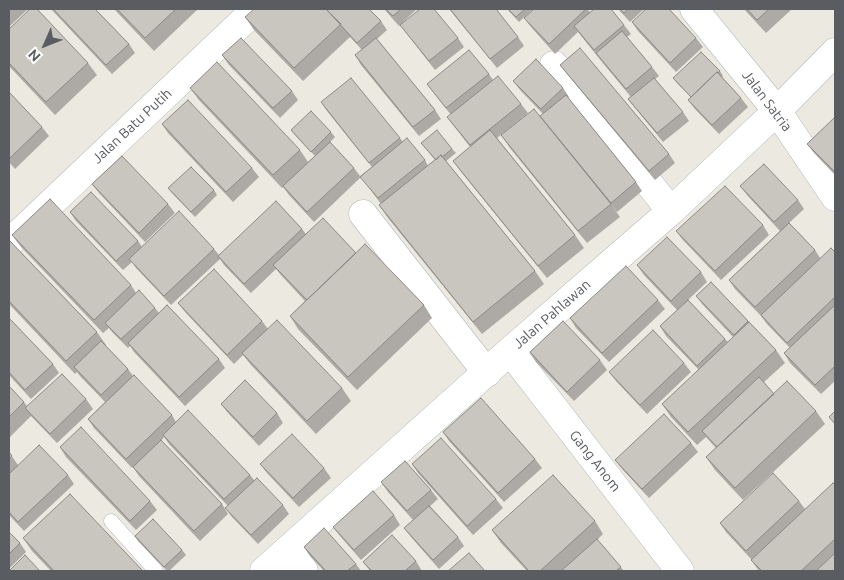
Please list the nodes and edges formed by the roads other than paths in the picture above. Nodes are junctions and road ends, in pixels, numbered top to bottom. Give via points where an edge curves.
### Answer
1 (256, 9) edge
2 (694, 9) edge
3 (835, 52) edge
4 (554, 65) dead end
5 (776, 111) junction
6 (835, 198) edge
7 (671, 211) junction
8 (363, 214) dead end
9 (9, 243) edge
10 (510, 351) junction
11 (487, 373) junction
12 (111, 521) dead end
13 (288, 550) junction
14 (156, 571) edge
15 (264, 571) edge
16 (304, 571) edge
17 (680, 571) edge

1 - 9 street, Jalan Batu Putih
2 - 5 street, Jalan Satria
3 - 5 street, Jalan Pahlawan
4 - 7 street
5 - 6 street, Jalan Satria
5 - 7 street, Jalan Pahlawan
7 - 10 street, Jalan Pahlawan
8 - 11 street
10 - 11 street, Jalan Pahlawan
10 - 17 street, Gang Anom
11 - 13 street, Jalan Pahlawan
12 - 14 lane
13 - 15 street, Jalan Pahlawan
13 - 16 street

